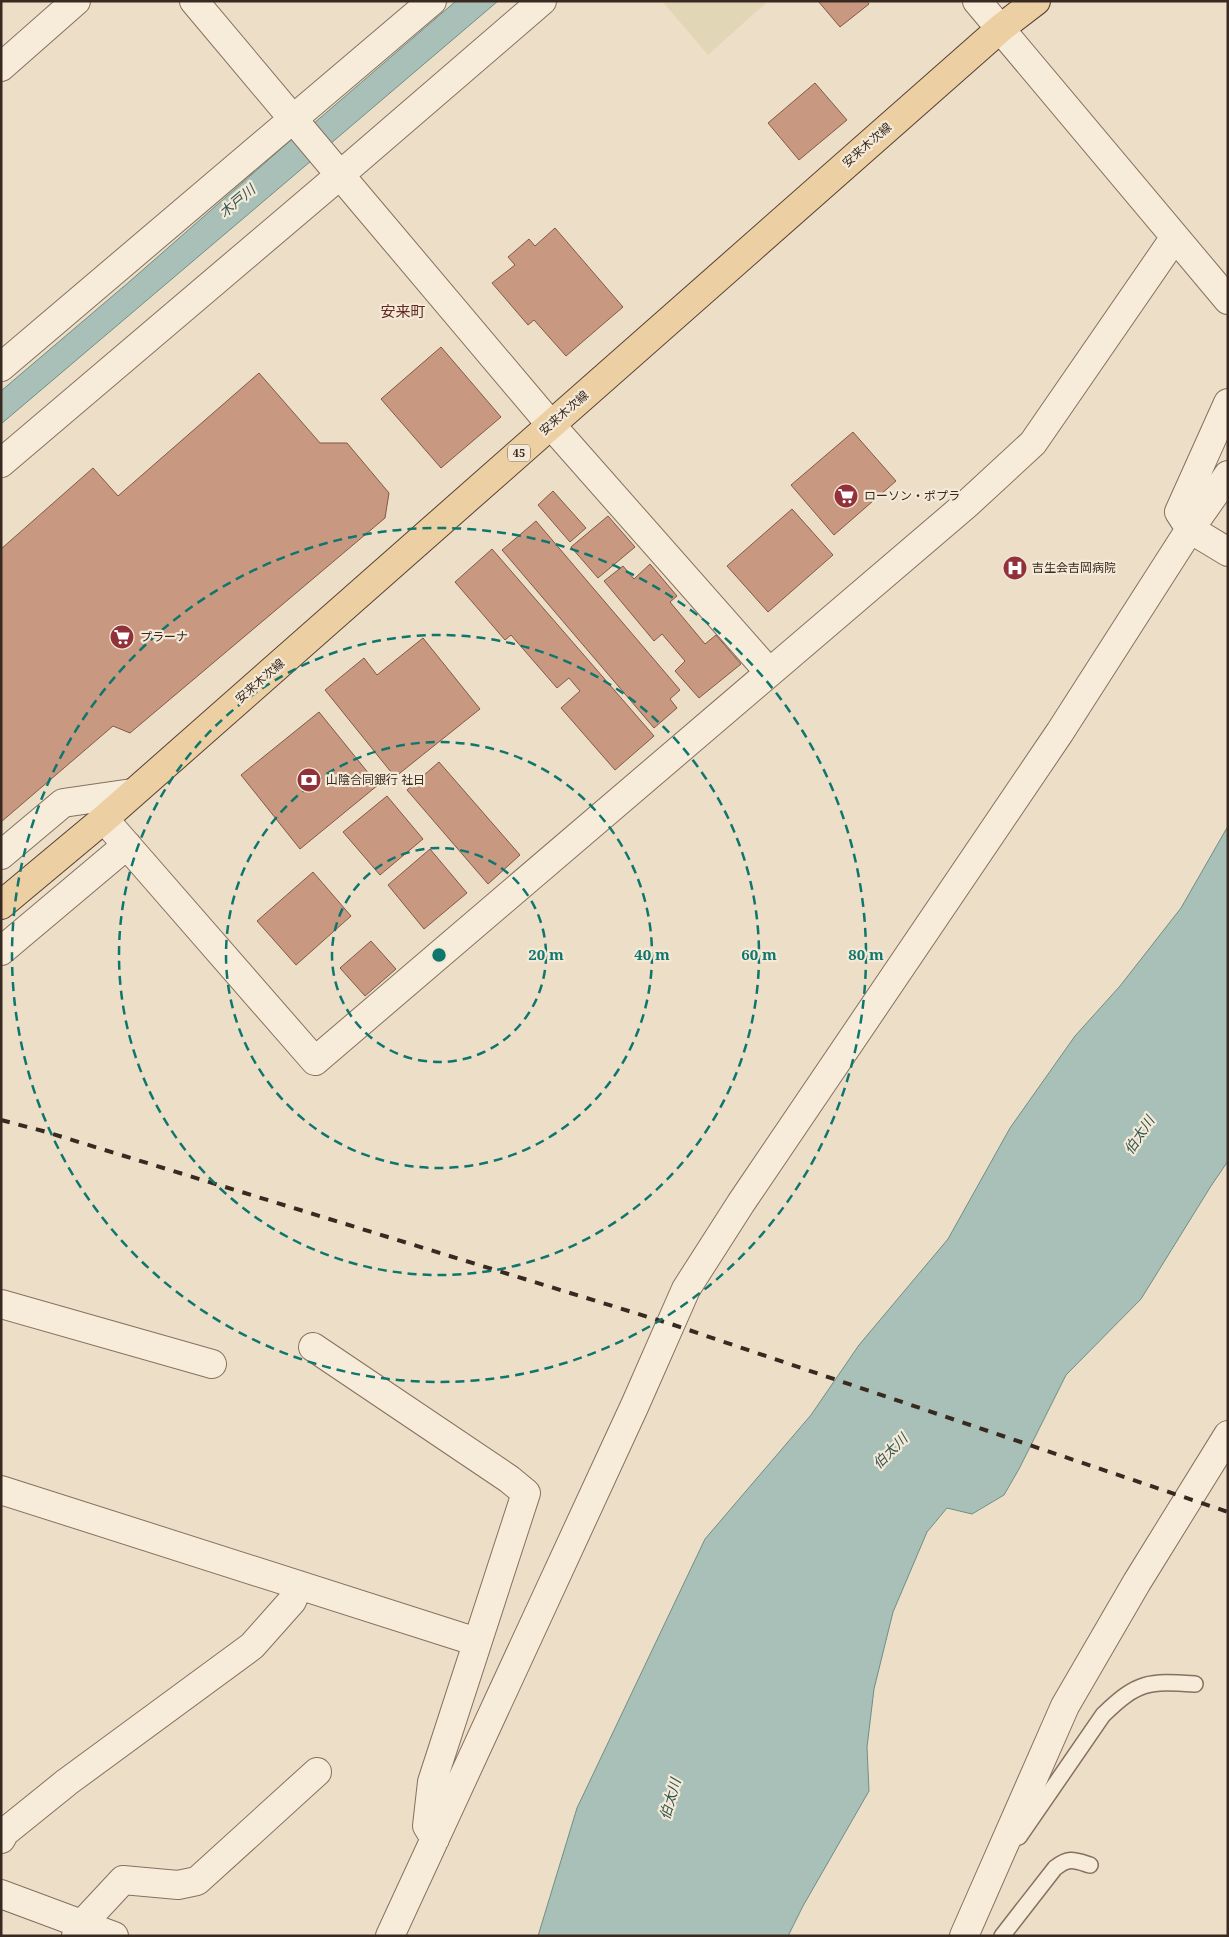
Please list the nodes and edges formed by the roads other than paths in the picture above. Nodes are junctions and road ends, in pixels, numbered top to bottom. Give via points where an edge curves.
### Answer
1 (76, 1) edge
2 (194, 1) edge
3 (432, 1) edge
4 (542, 1) edge
5 (978, 1) edge
6 (1036, 1) edge
7 (1001, 28) junction
8 (1, 67) edge
9 (296, 123) junction
10 (340, 175) junction
11 (1175, 237) junction
12 (1228, 300) edge
13 (1, 367) edge
14 (1228, 403) edge
15 (551, 425) junction
16 (1, 463) edge
17 (1228, 475) edge
18 (1209, 540) edge
19 (769, 672) junction
20 (132, 793) junction
21 (104, 818) junction
22 (127, 844) junction
23 (1, 855) edge
24 (1, 905) edge
25 (1, 950) edge
26 (1, 1304) edge
27 (313, 1348) dead end
28 (212, 1364) dead end
29 (1228, 1435) edge
30 (1, 1490) edge
31 (299, 1585) junction
32 (477, 1642) junction
33 (1195, 1684) dead end
34 (317, 1772) dead end
35 (1, 1839) edge
36 (435, 1839) junction
37 (1090, 1865) dead end
38 (1, 1894) edge
39 (978, 1905) junction
40 (79, 1930) edge
41 (114, 1936) edge
42 (390, 1936) edge
43 (964, 1936) edge
44 (1002, 1936) edge

1 - 8 street
2 - 9 street
3 - 9 street
4 - 10 street
5 - 7 street
6 - 7 main road, 安来木次線 / 45
7 - 11 street
7 - 15 main road, 安来木次線 / 45
9 - 10 street
9 - 13 street
10 - 15 street
10 - 16 street
11 - 12 street
11 - 19 street via 1033,443 968,503
14 - 18 street via 1179,512
15 - 19 street
15 - 20 main road, 安来木次線 / 45
17 - 18 street
18 - 36 street via 1060,732 740,1203 686,1289
19 - 22 street via 315,1061
20 - 21 main road, 安来木次線 / 45
20 - 23 street via 64,803
21 - 22 street
21 - 24 main road, 安来木次線 / 45
22 - 25 street
26 - 28 street
27 - 32 street via 526,1493
29 - 39 street via 1065,1706
30 - 31 street
31 - 32 street
31 - 35 street via 292,1601 252,1646 67,1782 5,1832
32 - 36 street via 432,1782 427,1826
33 - 39 lane via 1146,1684 1130,1691 1103,1715 1029,1822
34 - 40 street via 197,1881 178,1885 123,1880
36 - 42 street
37 - 44 lane via 1074,1860 1064,1861 1055,1868
38 - 40 street
39 - 43 street
40 - 41 street

